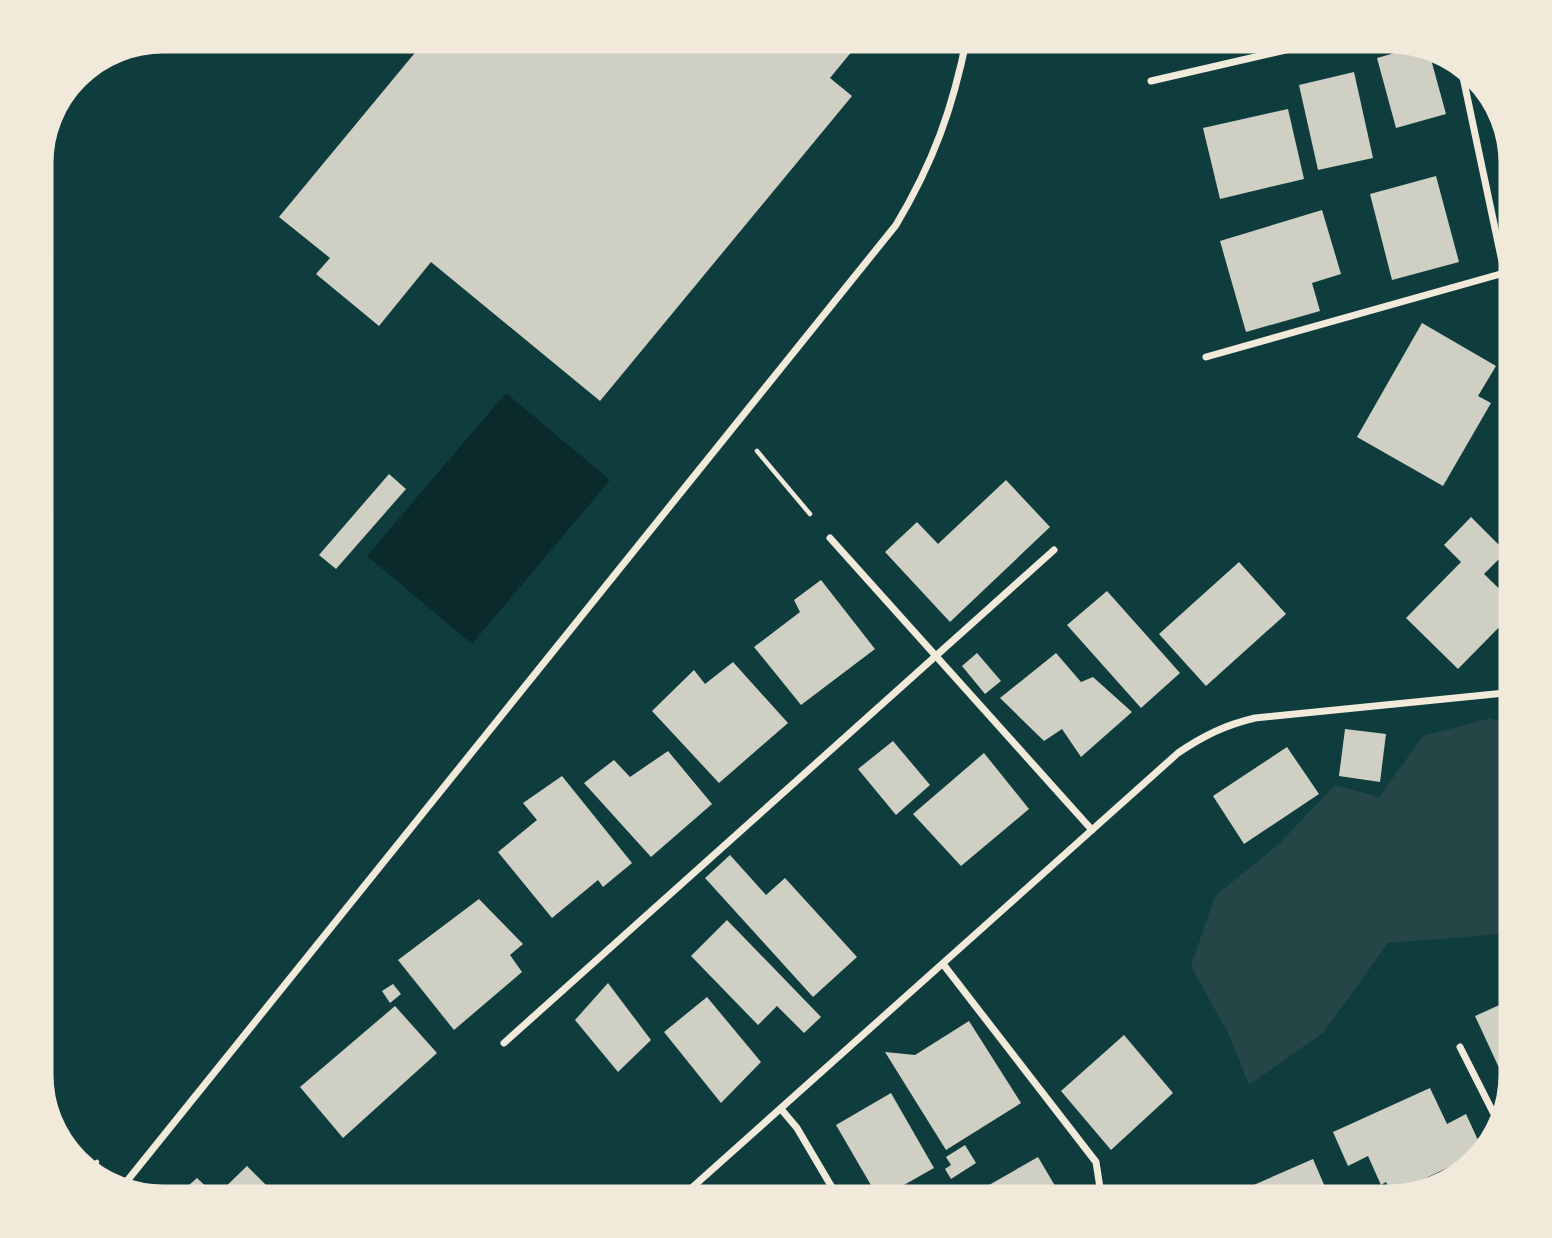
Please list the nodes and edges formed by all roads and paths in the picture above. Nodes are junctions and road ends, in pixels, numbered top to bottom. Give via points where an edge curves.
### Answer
1 (964, 49) edge
2 (1290, 49) edge
3 (1463, 76) edge
4 (1151, 81) dead end
5 (1503, 268) edge
6 (1503, 273) edge
7 (1206, 356) dead end
8 (737, 426) junction
9 (830, 538) joint
10 (1054, 550) dead end
11 (936, 656) junction
12 (1503, 693) edge
13 (1092, 830) junction
14 (943, 964) junction
15 (504, 1042) dead end
16 (1460, 1047) dead end
17 (781, 1109) junction
18 (1495, 1116) edge
19 (126, 1183) edge
20 (691, 1189) edge
21 (833, 1189) edge
22 (1100, 1189) edge

1 - 8 street via 944,132 903,214
2 - 4 street
3 - 5 street
6 - 7 street
8 - 9 path
8 - 19 street
9 - 11 street
10 - 11 street
11 - 13 street
11 - 15 street
12 - 13 street via 1255,718 1227,725 1178,753
13 - 14 street
14 - 17 street
14 - 22 street via 1096,1162
16 - 18 street
17 - 20 street
17 - 21 street

